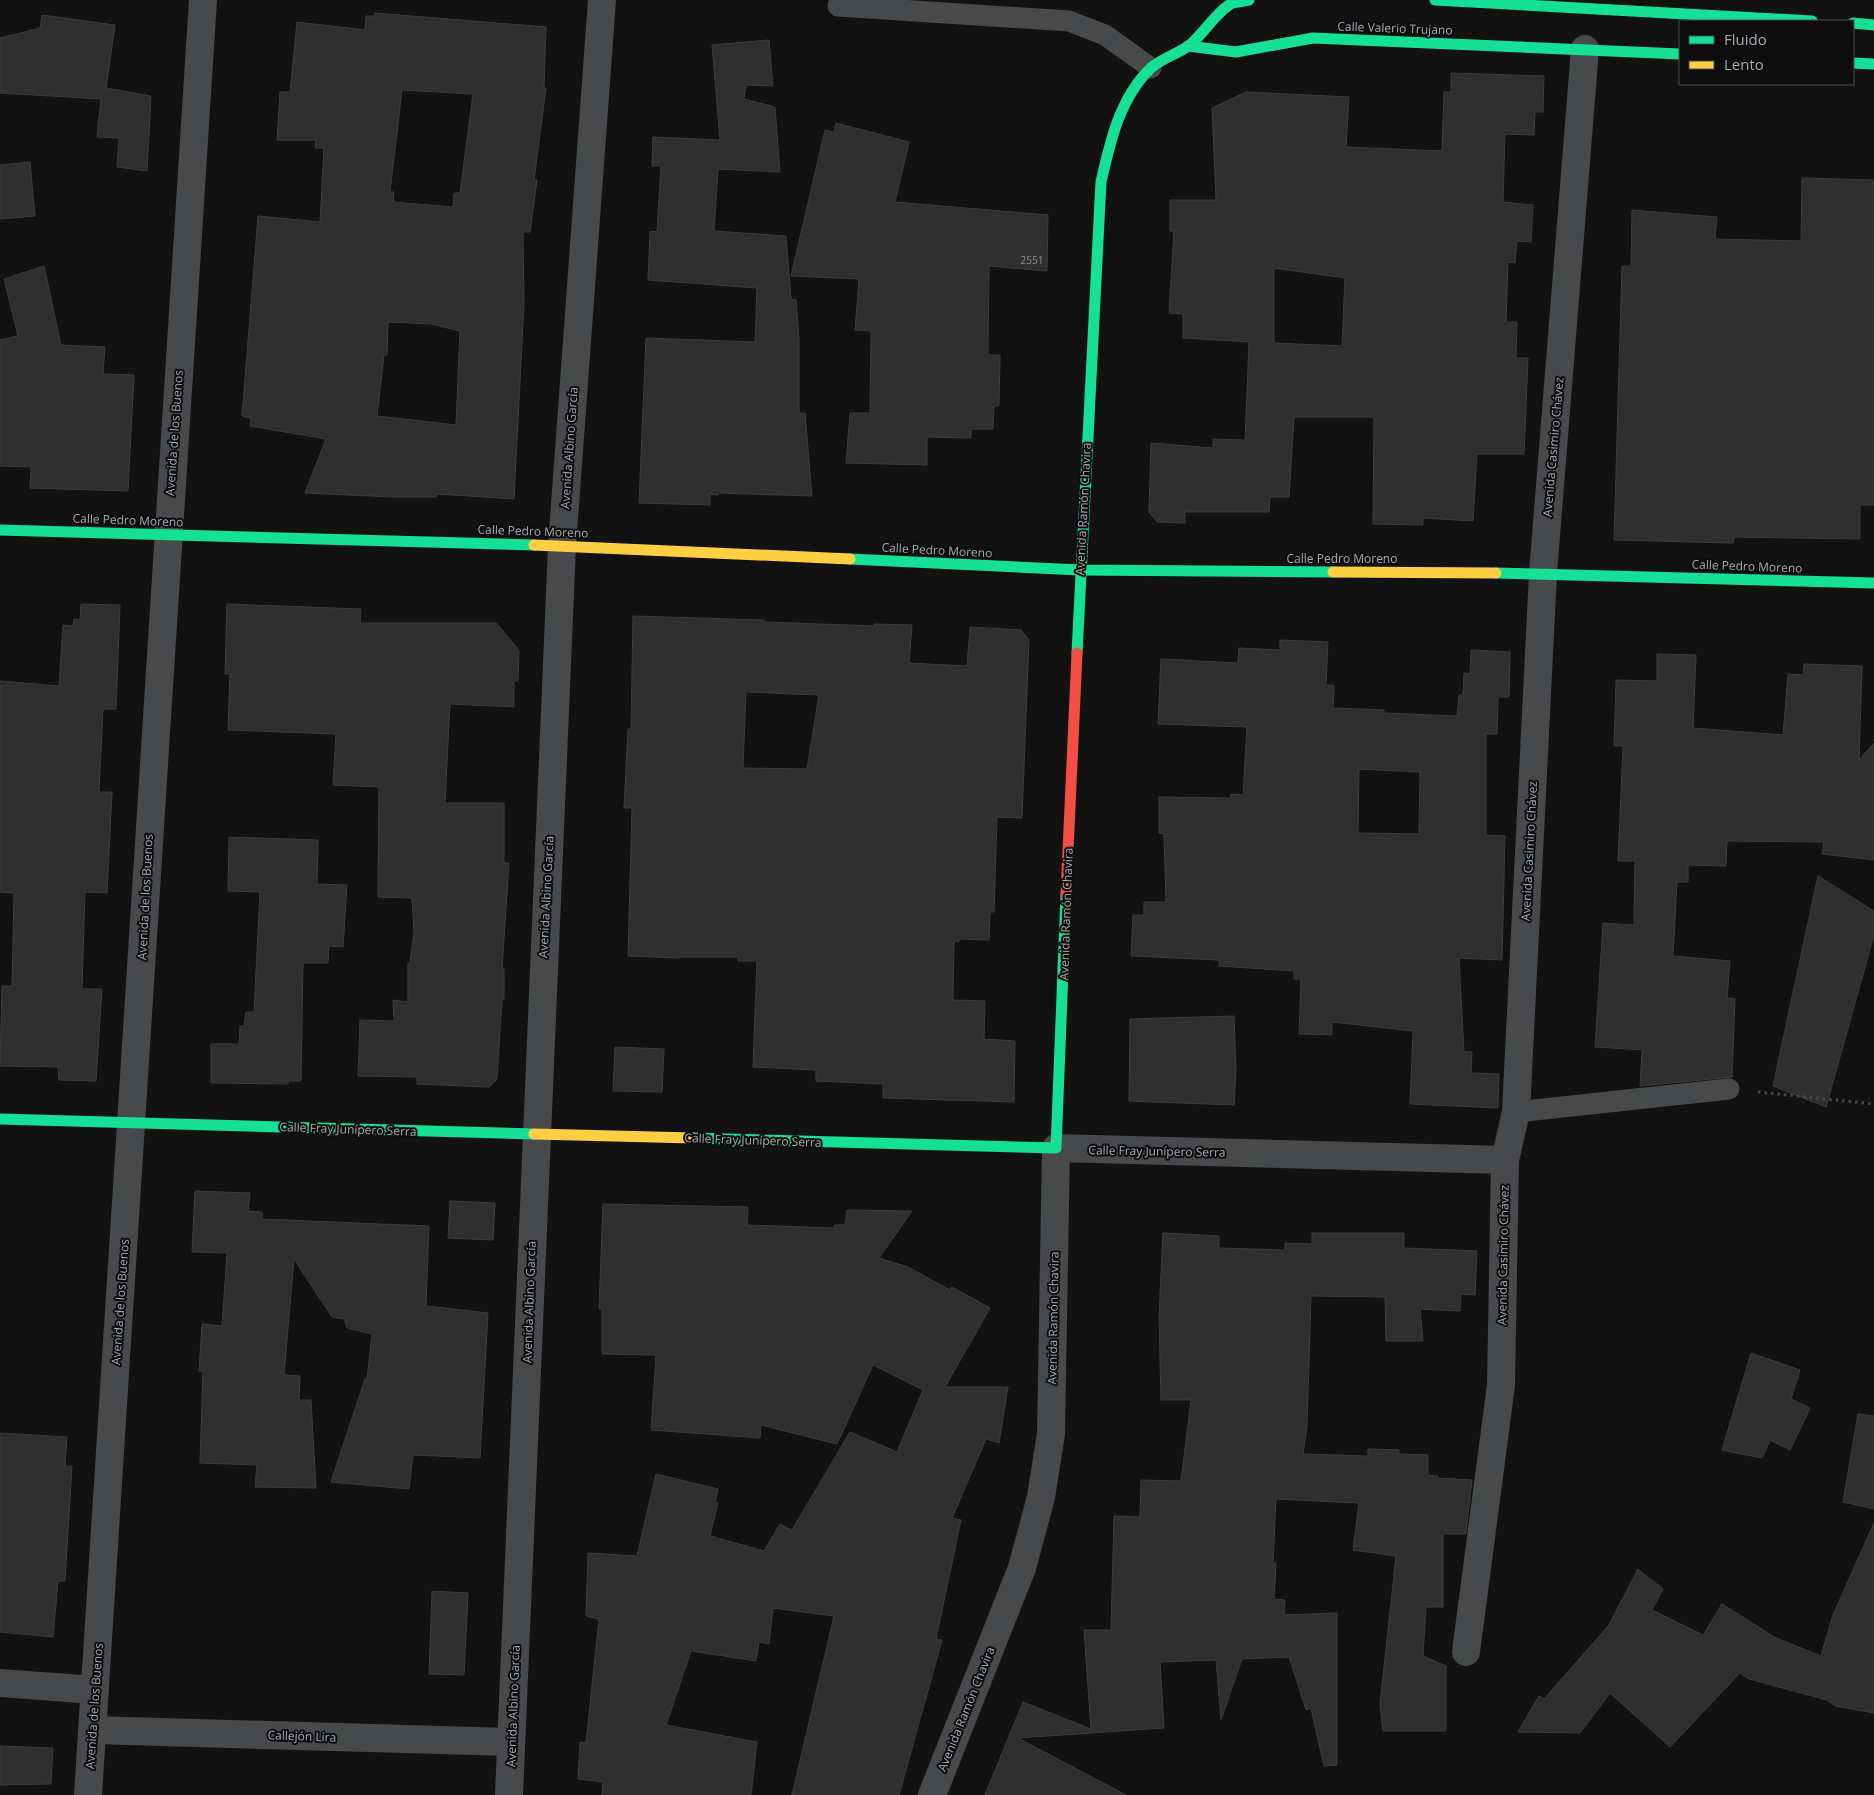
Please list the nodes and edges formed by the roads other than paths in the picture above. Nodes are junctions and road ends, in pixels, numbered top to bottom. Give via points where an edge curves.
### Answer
1 (203, 0) edge
2 (602, 0) edge
3 (1249, 0) edge
4 (1435, 0) edge
5 (1590, 5) edge
6 (838, 6) dead end
7 (1798, 20) edge
8 (1854, 23) edge
9 (1874, 24) edge
10 (1188, 46) junction
11 (1585, 49) junction
12 (1679, 54) edge
13 (1854, 63) edge
14 (1874, 64) edge
15 (1151, 68) junction
16 (0, 530) edge
17 (167, 534) junction
18 (562, 546) junction
19 (1080, 570) junction
20 (1543, 574) junction
21 (1874, 583) edge
22 (1729, 1089) road end
23 (1516, 1112) junction
24 (0, 1119) edge
25 (131, 1123) junction
26 (536, 1134) junction
27 (1056, 1148) junction
28 (1505, 1160) junction
29 (1466, 1652) dead end
30 (0, 1683) edge
31 (95, 1690) junction
32 (93, 1730) junction
33 (511, 1742) junction
34 (88, 1795) edge
35 (509, 1795) edge
36 (932, 1795) edge

1 - 17 street, Avenida de los Buenos
2 - 18 street, Avenida Albino García
3 - 10 main road via 1230,4
4 - 5 main road
5 - 7 main road
6 - 15 lane via 1068,21 1105,35
8 - 9 main road
10 - 11 main road, Calle Valerio Trujano via 1236,52 1313,38
10 - 15 main road, Avenida Ramón Chavira
11 - 12 main road, Calle Valerio Trujano
11 - 20 street, Avenida Casimiro Chávez
13 - 14 main road
15 - 19 main road, Avenida Ramón Chavira via 1125,106 1108,150 1101,182
16 - 17 main road, Calle Pedro Moreno
17 - 18 main road, Calle Pedro Moreno
17 - 25 street, Avenida de los Buenos
18 - 19 main road, Calle Pedro Moreno
18 - 26 street, Avenida Albino García
19 - 20 main road, Calle Pedro Moreno
19 - 27 main road, Avenida Ramón Chavira
20 - 21 main road, Calle Pedro Moreno
20 - 23 street, Avenida Casimiro Chávez
22 - 23 lane
23 - 28 street, Avenida Casimiro Chávez
24 - 25 main road, Calle Fray Junípero Serra
25 - 26 main road, Calle Fray Junípero Serra
25 - 31 street, Avenida de los Buenos
26 - 27 main road, Calle Fray Junípero Serra
26 - 33 street, Avenida Albino García
27 - 28 street, Calle Fray Junípero Serra
27 - 36 street, Avenida Ramón Chavira via 1051,1434 1041,1497 1022,1568
28 - 29 street, Avenida Casimiro Chávez via 1501,1385
30 - 31 street
31 - 32 street, Avenida de los Buenos
32 - 33 street, Callejón Lira
32 - 34 street, Avenida de los Buenos
33 - 35 street, Avenida Albino García

